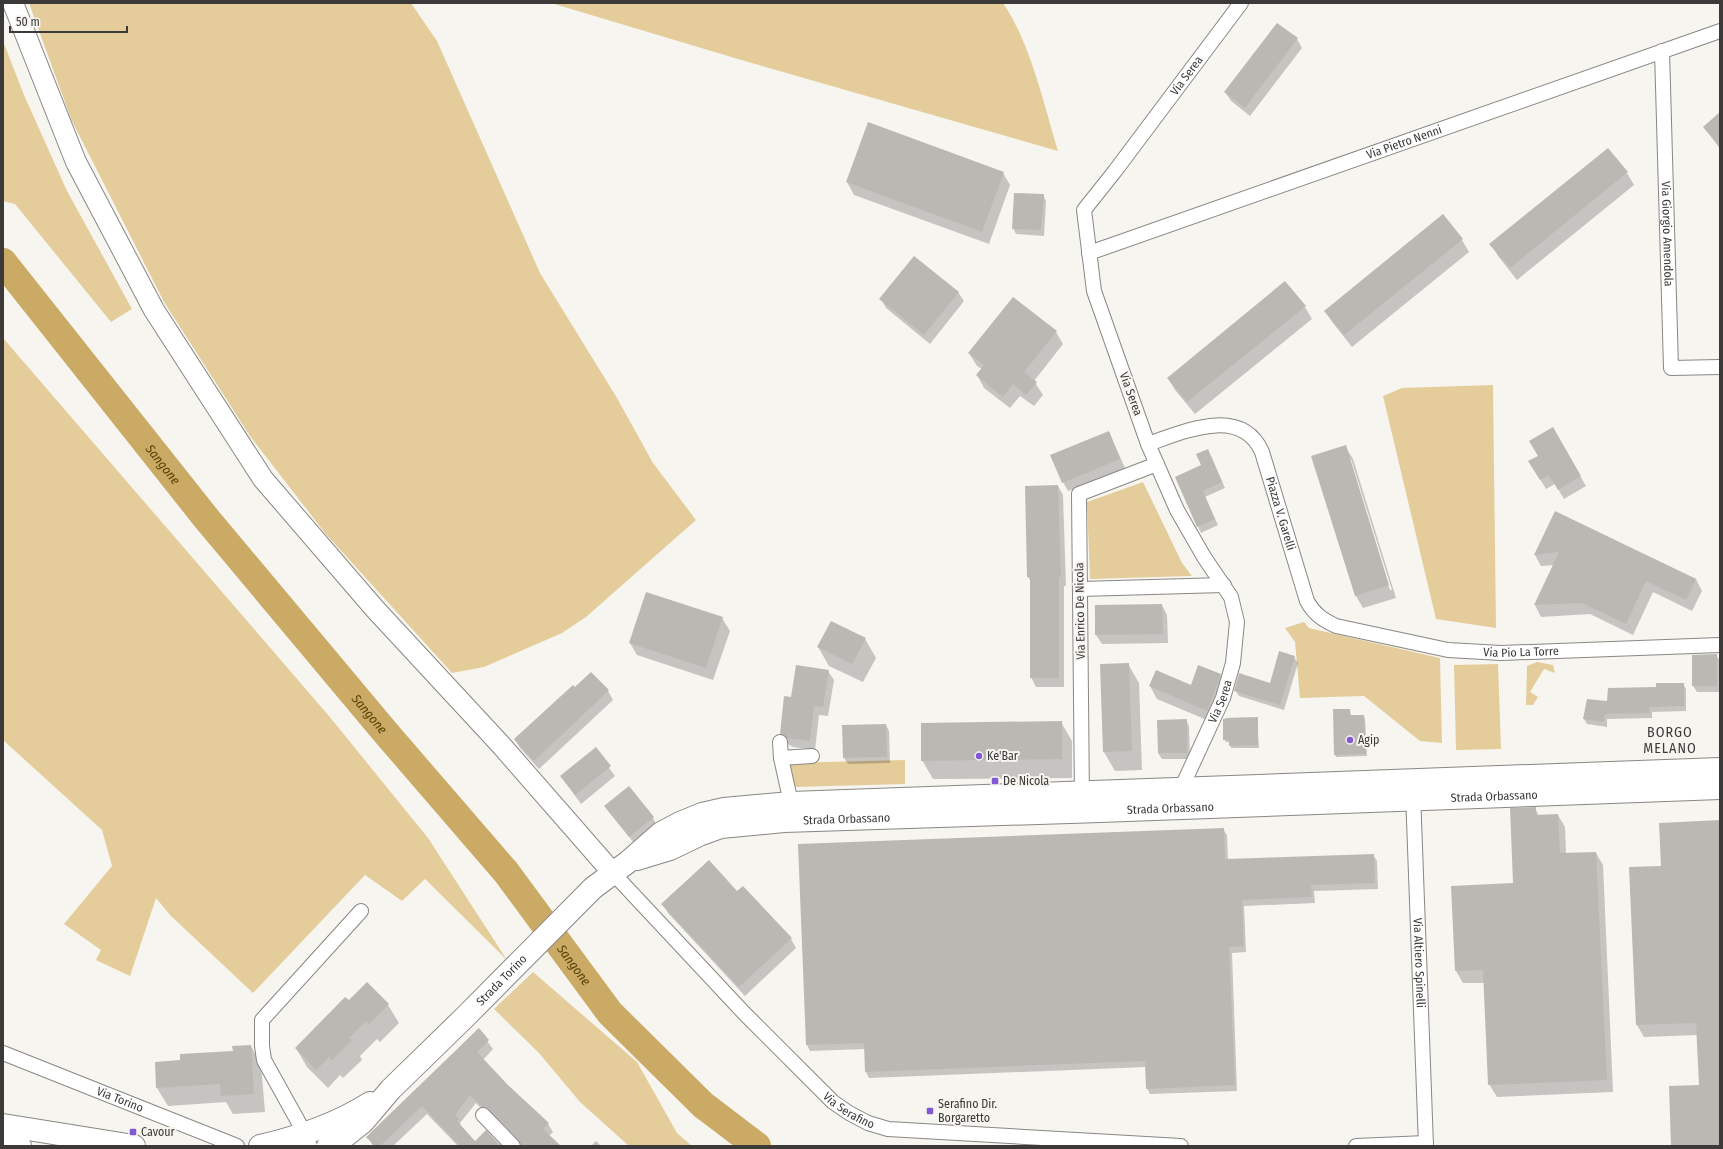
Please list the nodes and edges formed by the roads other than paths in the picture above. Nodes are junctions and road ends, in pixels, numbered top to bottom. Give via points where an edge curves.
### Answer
1 (13, 3) edge
2 (1241, 3) edge
3 (1720, 31) edge
4 (1662, 51) junction
5 (1089, 253) junction
6 (1720, 367) edge
7 (1148, 444) junction
8 (1157, 464) junction
9 (1224, 584) junction
10 (1080, 589) junction
11 (1325, 621) joint
12 (1720, 645) edge
13 (780, 742) dead end
14 (812, 756) dead end
15 (781, 758) junction
16 (1720, 769) edge
17 (1720, 788) edge
18 (1413, 790) junction
19 (1181, 798) junction
20 (1082, 802) junction
21 (791, 803) junction
22 (620, 867) junction
23 (361, 911) dead end
24 (3, 1053) edge
25 (391, 1089) junction
26 (483, 1115) dead end
27 (3, 1125) edge
28 (307, 1140) edge
29 (3, 1143) edge
30 (1426, 1144) edge
31 (20, 1146) edge
32 (134, 1146) edge
33 (237, 1146) edge
34 (260, 1146) edge
35 (328, 1146) edge
36 (513, 1146) edge
37 (1181, 1146) edge
38 (1356, 1146) edge

1 - 22 street via 76,162 154,310 263,479 375,609 501,745
2 - 5 street, Via Serea via 1084,210
3 - 4 street, Via Pietro Nenni
4 - 5 street, Via Pietro Nenni
4 - 6 street, Via Giorgio Amendola via 1671,368
5 - 7 street, Via Serea via 1094,291
7 - 8 street, Via Serea
7 - 11 street, Piazza V. Garelli via 1202,426 1220,425 1250,433 1259,443 1308,601 1313,610
8 - 9 street, Via Serea via 1177,510 1204,557
8 - 10 street, Via Enrico De Nicola via 1079,494
9 - 10 street
9 - 19 street, Via Serea via 1231,597 1237,622 1233,663 1223,698
10 - 20 street, Via Enrico De Nicola
11 - 12 street, Via Pio La Torre via 1336,626 1448,650 1501,653
13 - 15 street, Strada Orbassano
14 - 15 street
15 - 21 street, Strada Orbassano
16 - 18 main road, Strada Orbassano
17 - 18 main road, Strada Orbassano
18 - 19 main road, Strada Orbassano
18 - 30 street, Via Altiero Spinelli
19 - 20 main road, Strada Orbassano
20 - 21 main road, Strada Orbassano
20 - 22 main road, Strada Orbassano via 745,823 721,827
21 - 22 main road, Strada Orbassano via 745,806 702,814 680,822 661,833
22 - 25 main road, Strada Torino via 593,888
22 - 37 street, Via Serafino via 744,1013 833,1102 868,1123 888,1129
23 - 28 street via 262,1020 264,1060
24 - 33 street, Via Torino
25 - 28 main road, Strada Torino
25 - 35 main road, Strada Torino via 363,1122
26 - 36 street
27 - 32 main road
28 - 34 main road, Strada Torino
29 - 31 main road
30 - 38 street

